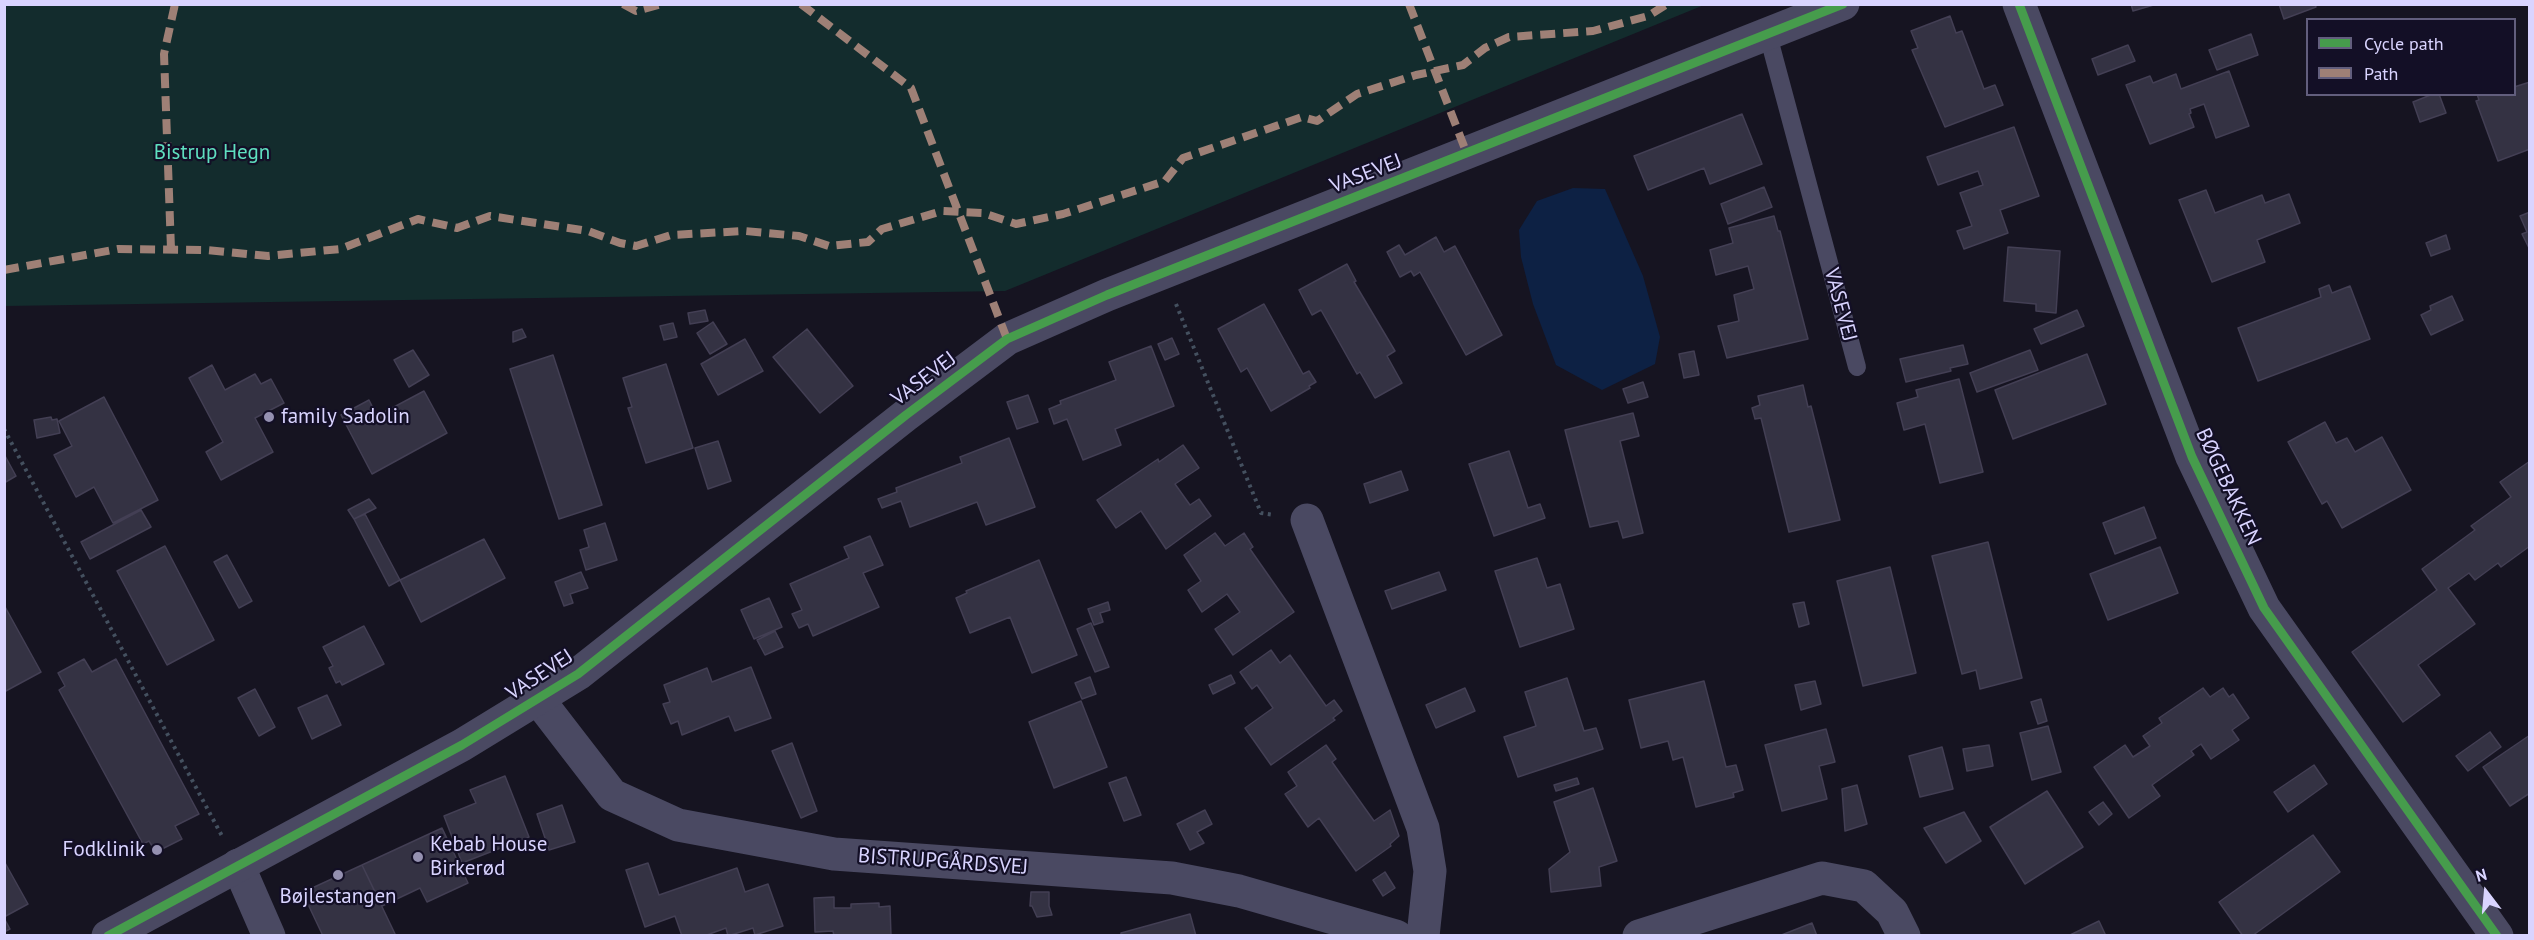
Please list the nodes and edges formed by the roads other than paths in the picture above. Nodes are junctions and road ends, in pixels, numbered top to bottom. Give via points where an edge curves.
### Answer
1 (1844, 4) edge
2 (2019, 4) edge
3 (1768, 35) junction
4 (1857, 367) dead end
5 (1307, 520) road end
6 (538, 699) junction
7 (238, 865) junction
8 (108, 936) edge
9 (269, 936) edge
10 (1396, 936) edge
11 (1423, 936) edge
12 (1639, 936) edge
13 (1904, 936) edge
14 (2497, 936) edge

1 - 3 street, VASEVEJ
2 - 14 street, BØGEBAKKEN via 2192,457 2264,608
3 - 4 lane, VASEVEJ
3 - 6 street, VASEVEJ via 1163,273 1006,339 587,667
5 - 11 street via 1423,828 1430,871
6 - 7 street, VASEVEJ via 462,745
6 - 10 street, BISTRUPGÅRDSVEJ via 612,795 678,825 834,854 1172,878 1239,891
7 - 8 street, VASEVEJ
7 - 9 street
12 - 13 street via 1822,878 1864,886 1892,912

